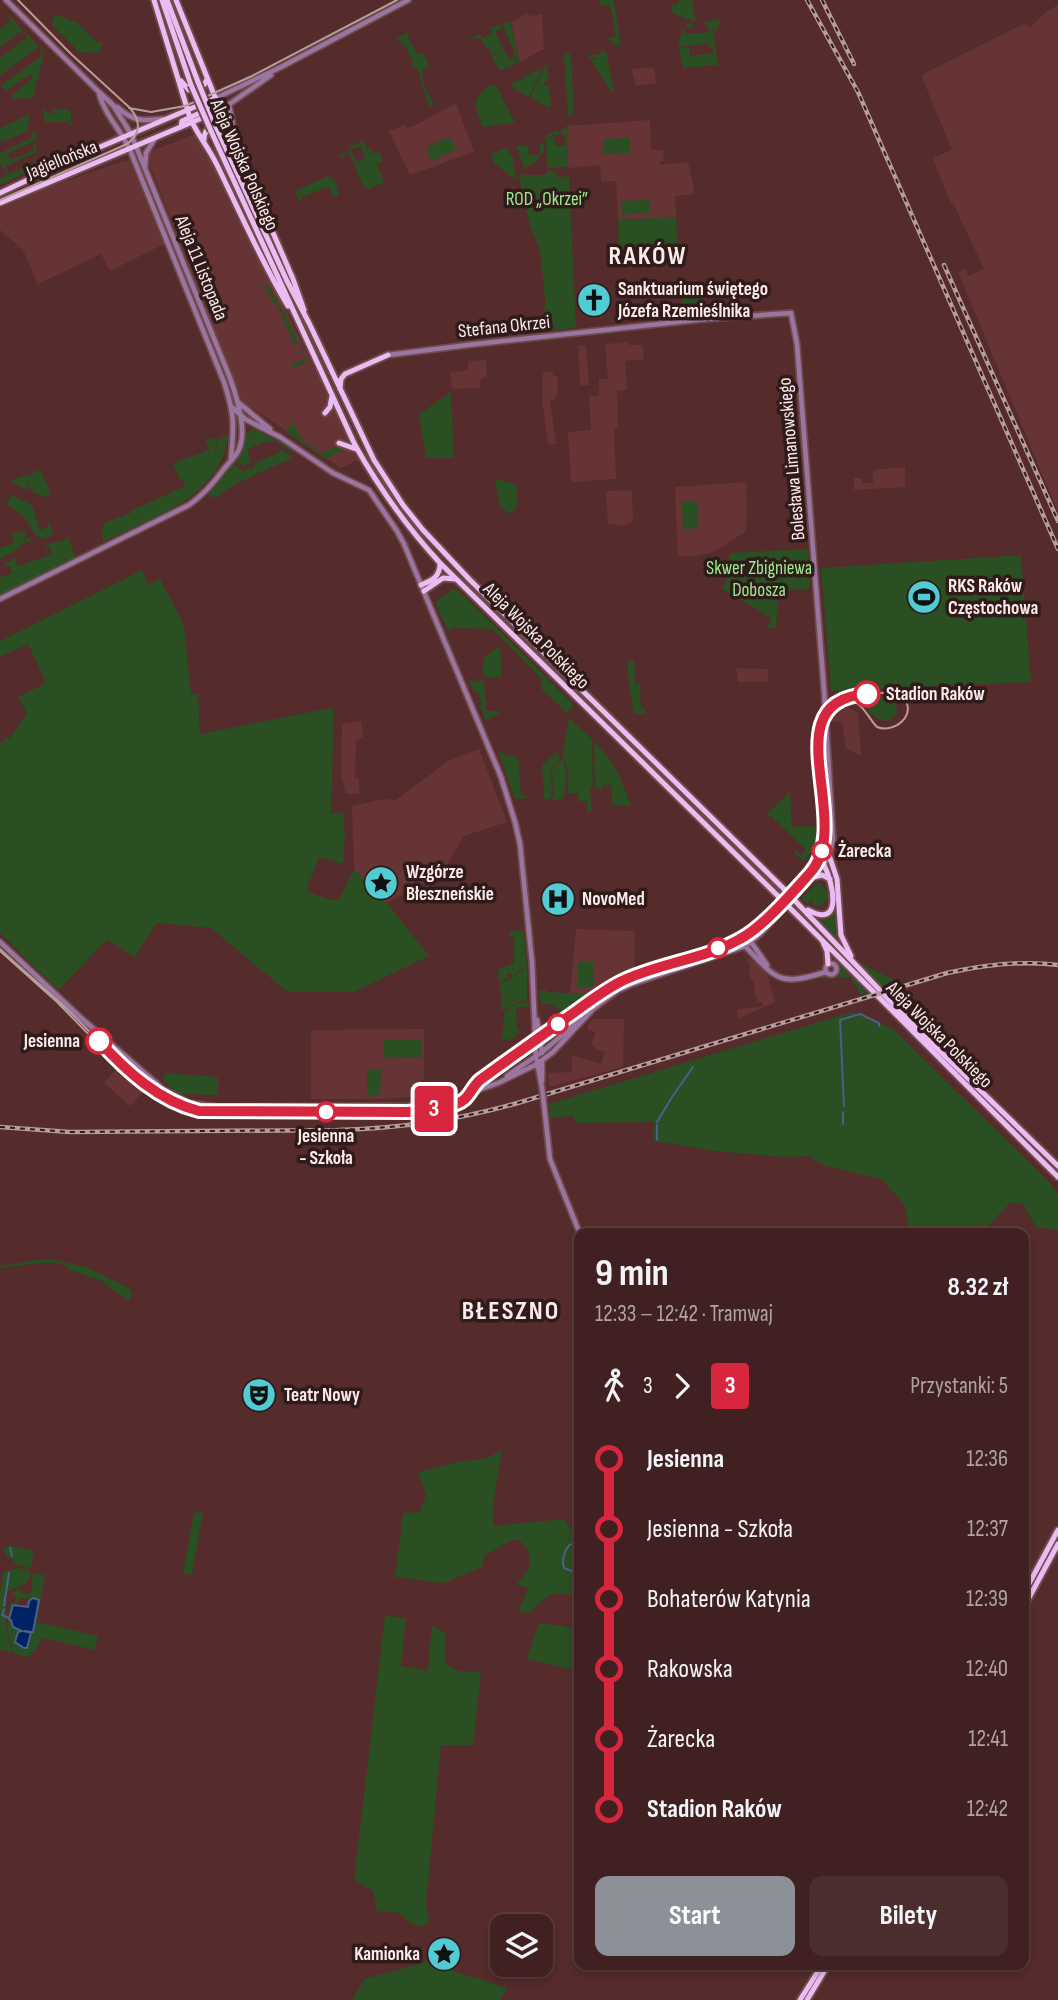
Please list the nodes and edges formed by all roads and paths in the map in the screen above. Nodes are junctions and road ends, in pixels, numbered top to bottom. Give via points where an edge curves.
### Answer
1 (6, 0) edge
2 (154, 0) edge
3 (162, 0) edge
4 (167, 0) edge
5 (176, 0) edge
6 (408, 0) edge
7 (281, 68) junction
8 (178, 75) junction
9 (208, 76) junction
10 (195, 84) junction
11 (99, 92) junction
12 (217, 100) junction
13 (113, 105) junction
14 (229, 105) junction
15 (187, 110) junction
16 (220, 110) junction
17 (169, 118) junction
18 (192, 123) junction
19 (228, 129) junction
20 (214, 130) junction
21 (131, 134) junction
22 (124, 137) junction
23 (155, 138) junction
24 (204, 140) junction
25 (133, 148) junction
26 (237, 149) junction
27 (145, 168) junction
28 (0, 193) edge
29 (0, 203) edge
30 (791, 313) joint
31 (309, 323) junction
32 (299, 325) junction
33 (387, 355) joint
34 (340, 392) junction
35 (332, 396) junction
36 (238, 402) junction
37 (232, 407) junction
38 (250, 413) junction
39 (325, 413) dead end
40 (240, 415) junction
41 (234, 423) junction
42 (254, 424) junction
43 (242, 432) junction
44 (273, 432) junction
45 (339, 443) dead end
46 (358, 451) junction
47 (231, 460) junction
48 (439, 563) junction
49 (456, 579) junction
50 (422, 588) junction
51 (0, 600) edge
52 (829, 855) junction
53 (824, 865) junction
54 (835, 871) junction
55 (814, 877) junction
56 (830, 879) junction
57 (799, 905) junction
58 (818, 935) junction
59 (0, 942) edge
60 (751, 942) junction
61 (745, 946) junction
62 (854, 962) junction
63 (828, 964) junction
64 (772, 972) junction
65 (826, 972) junction
66 (534, 1008) junction
67 (586, 1016) junction
68 (541, 1038) junction
69 (559, 1038) junction
70 (542, 1052) junction
71 (536, 1056) junction
72 (542, 1060) junction
73 (537, 1064) junction
74 (521, 1072) junction
75 (540, 1079) junction
76 (498, 1083) junction
77 (542, 1088) junction
78 (1058, 1166) edge
79 (1058, 1177) edge
80 (578, 1228) edge
81 (1058, 1530) edge
82 (1058, 1544) edge
83 (1029, 1584) edge
84 (1029, 1598) edge
85 (819, 1970) edge
86 (825, 1970) edge
87 (800, 2000) edge
88 (807, 2000) edge

1 - 11 street
2 - 8 main road, Aleja Wojska Polskiego
3 - 10 main road, Aleja Wojska Polskiego
4 - 10 main road, Aleja Wojska Polskiego
5 - 9 main road, Aleja Wojska Polskiego
6 - 7 street
7 - 12 street
7 - 14 street
8 - 9 main road via 189,90 207,83
8 - 15 main road, Aleja Wojska Polskiego
9 - 12 main road, Aleja Wojska Polskiego
10 - 20 main road, Aleja Wojska Polskiego, bridge
11 - 13 street
11 - 22 street via 101,103
12 - 15 main road, Jagiellońska
12 - 16 main road, Aleja Wojska Polskiego
12 - 18 main road
13 - 17 street via 135,119
13 - 21 street, Aleja 11 Listopada
14 - 16 street
14 - 26 street
15 - 17 main road, Jagiellońska
15 - 18 main road, Aleja Wojska Polskiego
16 - 18 main road
16 - 19 main road, Aleja Wojska Polskiego
17 - 21 main road, Jagiellońska
18 - 23 main road, Jagiellońska
18 - 24 main road, Aleja Wojska Polskiego
19 - 24 main road via 221,125 208,128
19 - 26 main road, Aleja Wojska Polskiego
20 - 31 main road, Aleja Wojska Polskiego
20 - 32 main road, Aleja Wojska Polskiego
21 - 22 main road, Jagiellońska
21 - 25 street, Aleja 11 Listopada
22 - 25 street
22 - 28 main road, Jagiellońska
23 - 25 main road, Jagiellońska
23 - 27 street via 146,153
24 - 32 main road, Aleja Wojska Polskiego
25 - 27 street, Aleja 11 Listopada
25 - 29 main road, Jagiellońska
25 - 37 street, Aleja 11 Listopada
26 - 31 main road, Aleja Wojska Polskiego
27 - 36 street, Aleja 11 Listopada
30 - 33 street, Stefana Okrzei
30 - 52 street, Bolesława Limanowskiego via 823,678 833,840
31 - 34 main road, Aleja Wojska Polskiego
32 - 35 main road, Aleja Wojska Polskiego
33 - 34 main road via 345,374
34 - 57 main road, Aleja Wojska Polskiego, bridge via 379,468 423,530
35 - 39 main road
35 - 46 main road, Aleja Wojska Polskiego
36 - 38 street
36 - 40 street, Aleja 11 Listopada
37 - 40 street
37 - 41 street, Aleja 11 Listopada
38 - 40 street
38 - 44 street
40 - 41 street
40 - 42 street
40 - 43 street, Aleja 11 Listopada
41 - 47 street, Aleja 11 Listopada
42 - 43 street
42 - 44 street
43 - 47 street, Aleja 11 Listopada
44 - 50 street via 369,490 397,531
45 - 46 main road
46 - 48 main road, Aleja Wojska Polskiego via 398,514
47 - 51 street, Aleja 11 Listopada via 212,486 189,505
48 - 49 main road, Aleja Wojska Polskiego
48 - 50 main road via 436,578
49 - 50 main road via 443,578
49 - 58 main road, Aleja Wojska Polskiego, bridge
50 - 66 street via 515,822
52 - 53 street
52 - 54 main road
53 - 54 main road
53 - 55 street
53 - 56 main road
54 - 62 main road via 841,935
55 - 56 main road
55 - 60 street
56 - 57 main road via 834,898 829,911 817,915
57 - 62 main road, Aleja Wojska Polskiego
58 - 63 main road
58 - 79 main road, Aleja Wojska Polskiego
59 - 76 street via 158,1085 190,1103 408,1107 449,1100
60 - 61 street
60 - 64 street
61 - 64 street
61 - 67 street via 624,987
62 - 78 main road, Aleja Wojska Polskiego
63 - 65 street
63 - 65 street via 834,964 836,971 832,975
64 - 65 street via 794,980
66 - 68 street
66 - 71 street
67 - 69 street
67 - 72 street
68 - 69 street
68 - 70 street
69 - 70 street
70 - 71 street
70 - 72 street
71 - 73 street
71 - 76 street
72 - 73 street
72 - 77 street
73 - 74 street
73 - 75 street
74 - 75 street
74 - 76 street
75 - 77 street
77 - 80 street, bridge via 550,1159
81 - 83 main road
82 - 84 main road
85 - 87 main road
86 - 88 main road

